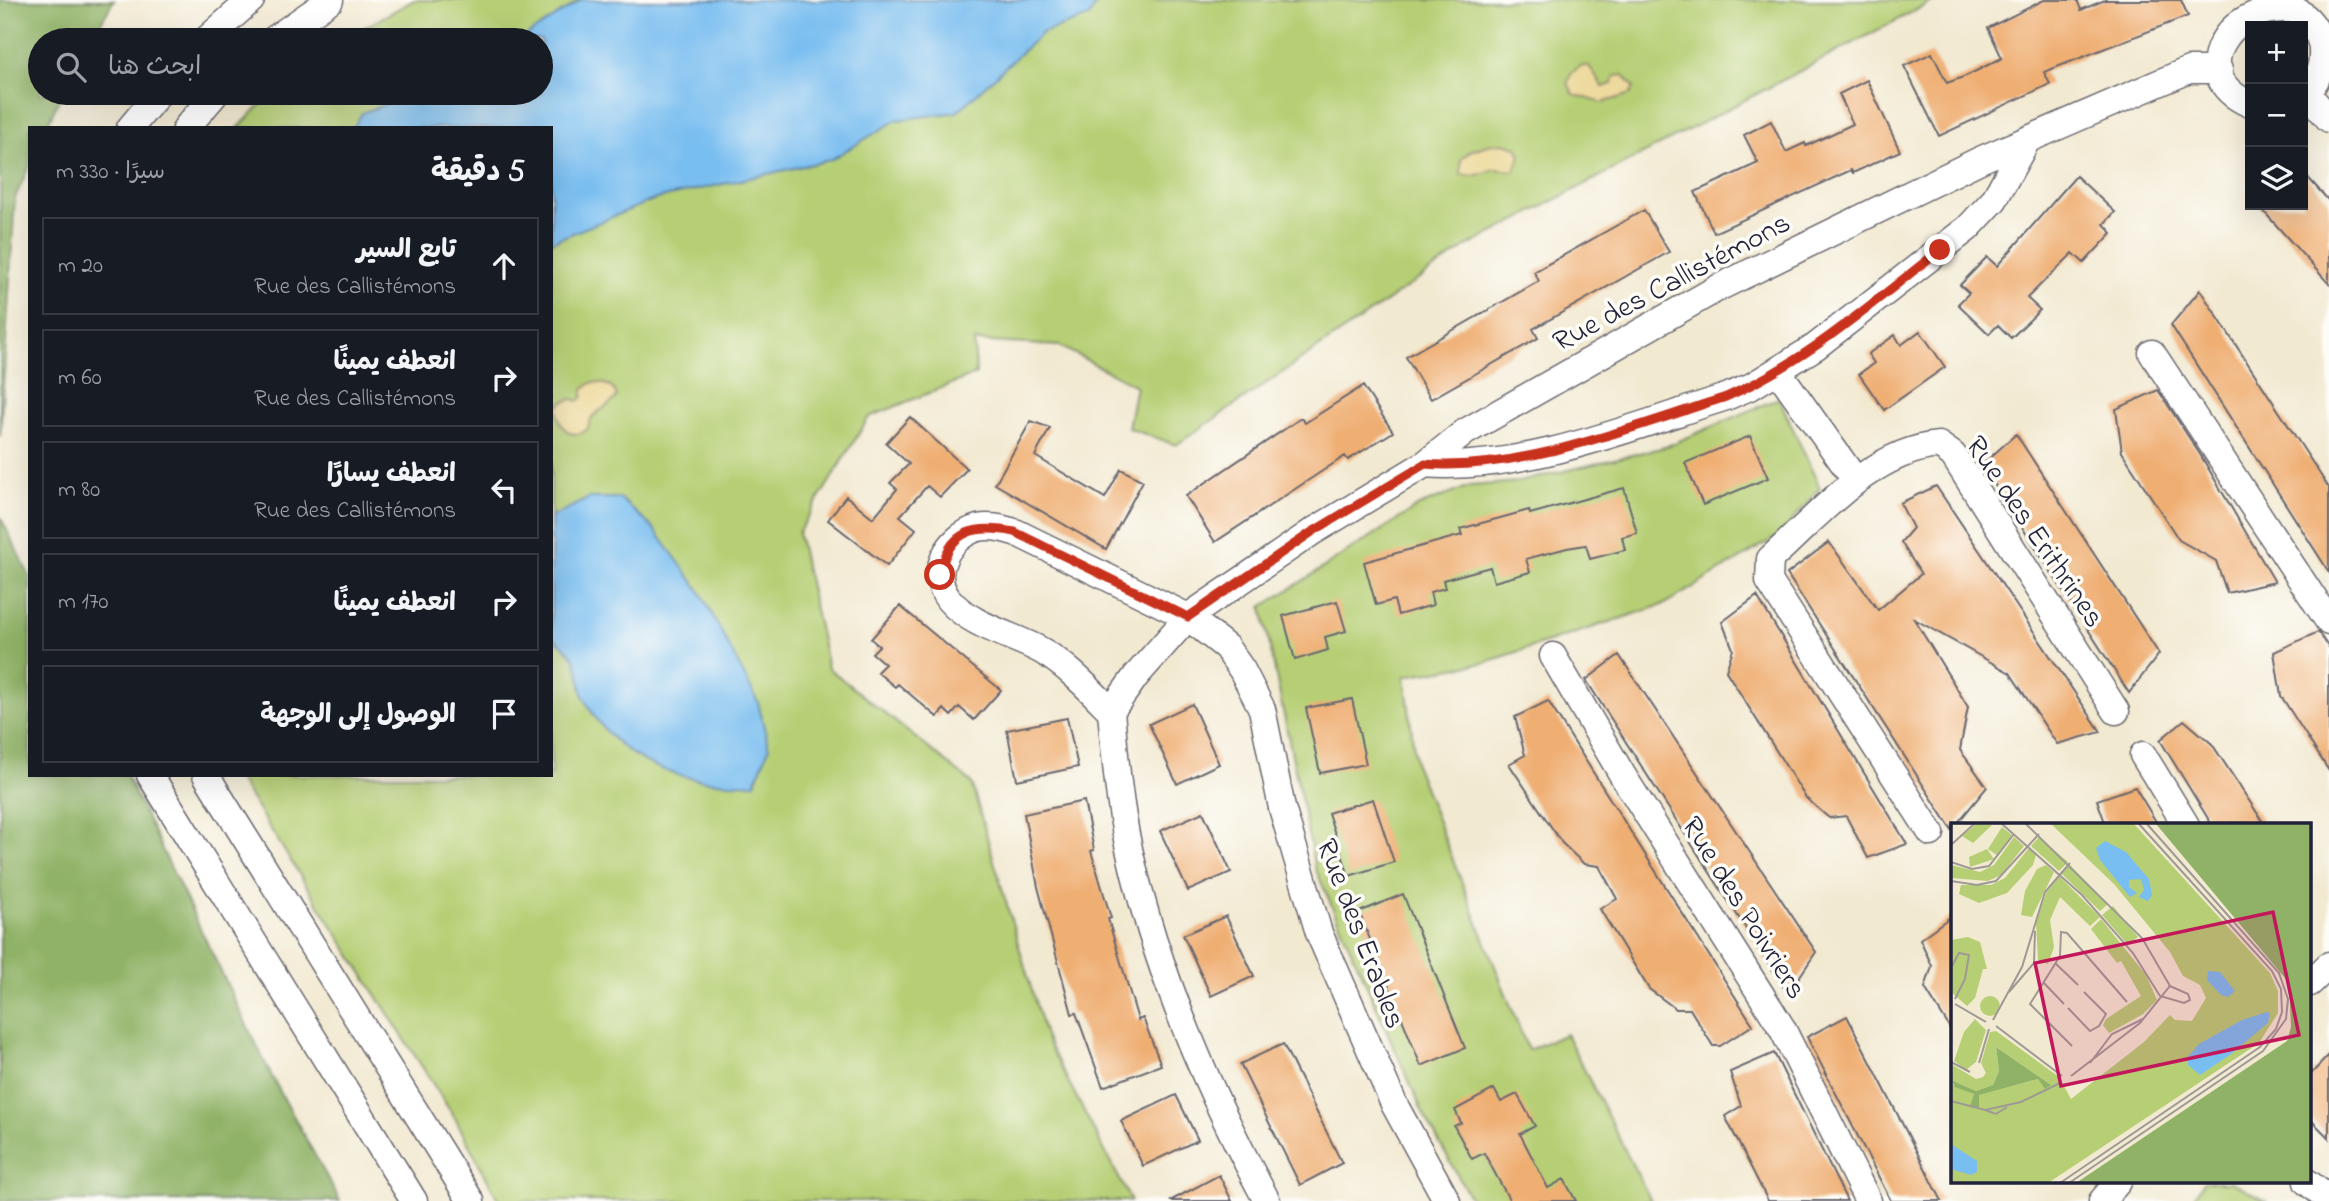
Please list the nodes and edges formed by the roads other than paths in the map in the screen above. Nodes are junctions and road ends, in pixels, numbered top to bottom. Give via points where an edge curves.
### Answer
1 (251, 0) edge
2 (330, 0) edge
3 (2323, 24) edge
4 (220, 28) edge
5 (290, 28) edge
6 (2219, 71) junction
7 (2308, 90) edge
8 (2308, 97) edge
9 (2245, 101) edge
10 (149, 105) edge
11 (206, 105) edge
12 (2329, 119) edge
13 (132, 126) edge
14 (188, 126) edge
15 (2026, 142) junction
16 (2152, 353) dead end
17 (1778, 371) junction
18 (1425, 464) junction
19 (1856, 481) junction
20 (1188, 617) junction
21 (2329, 622) edge
22 (1553, 656) dead end
23 (2116, 710) dead end
24 (1111, 711) junction
25 (2143, 755) dead end
26 (151, 777) edge
27 (207, 777) edge
28 (2185, 823) edge
29 (1931, 833) dead end
30 (2329, 965) edge
31 (2312, 981) edge
32 (2117, 1184) edge
33 (2310, 1184) edge
34 (2329, 1199) edge
35 (414, 1201) edge
36 (471, 1201) edge
37 (1267, 1201) edge
38 (1447, 1201) edge
39 (1868, 1201) edge
40 (2102, 1201) edge

1 - 4 street
2 - 5 street
3 - 6 street via 2284,5 2250,6 2224,29 2218,45
3 - 7 street via 2321,64
6 - 9 street via 2232,92
6 - 15 street, Rue des Callistémons via 2189,70
8 - 12 street
10 - 13 street
11 - 14 street
15 - 17 street via 1994,200 1968,228
15 - 18 street, Rue des Callistémons via 1718,288 1465,432
16 - 21 street
17 - 18 street via 1726,397 1559,449 1446,466
17 - 19 street
18 - 20 street, Rue des Callistémons via 1312,532
19 - 23 street, Rue des Erithrines via 1905,451 1938,445 1952,455
19 - 29 street, Rue des Erithrines via 1770,559 1769,581
20 - 24 street, Rue des Callistémons
20 - 24 street via 1015,532 988,526 950,545 940,575 946,596 957,609 1045,653
20 - 38 street, Rue des Erables via 1226,647 1262,709 1285,820 1319,933 1394,1104
22 - 39 street, Rue des Poivriers via 1782,1028
24 - 37 street via 1128,847 1150,930 1171,992
25 - 28 street
26 - 35 street
27 - 36 street
30 - 31 street
32 - 40 street
33 - 34 street

